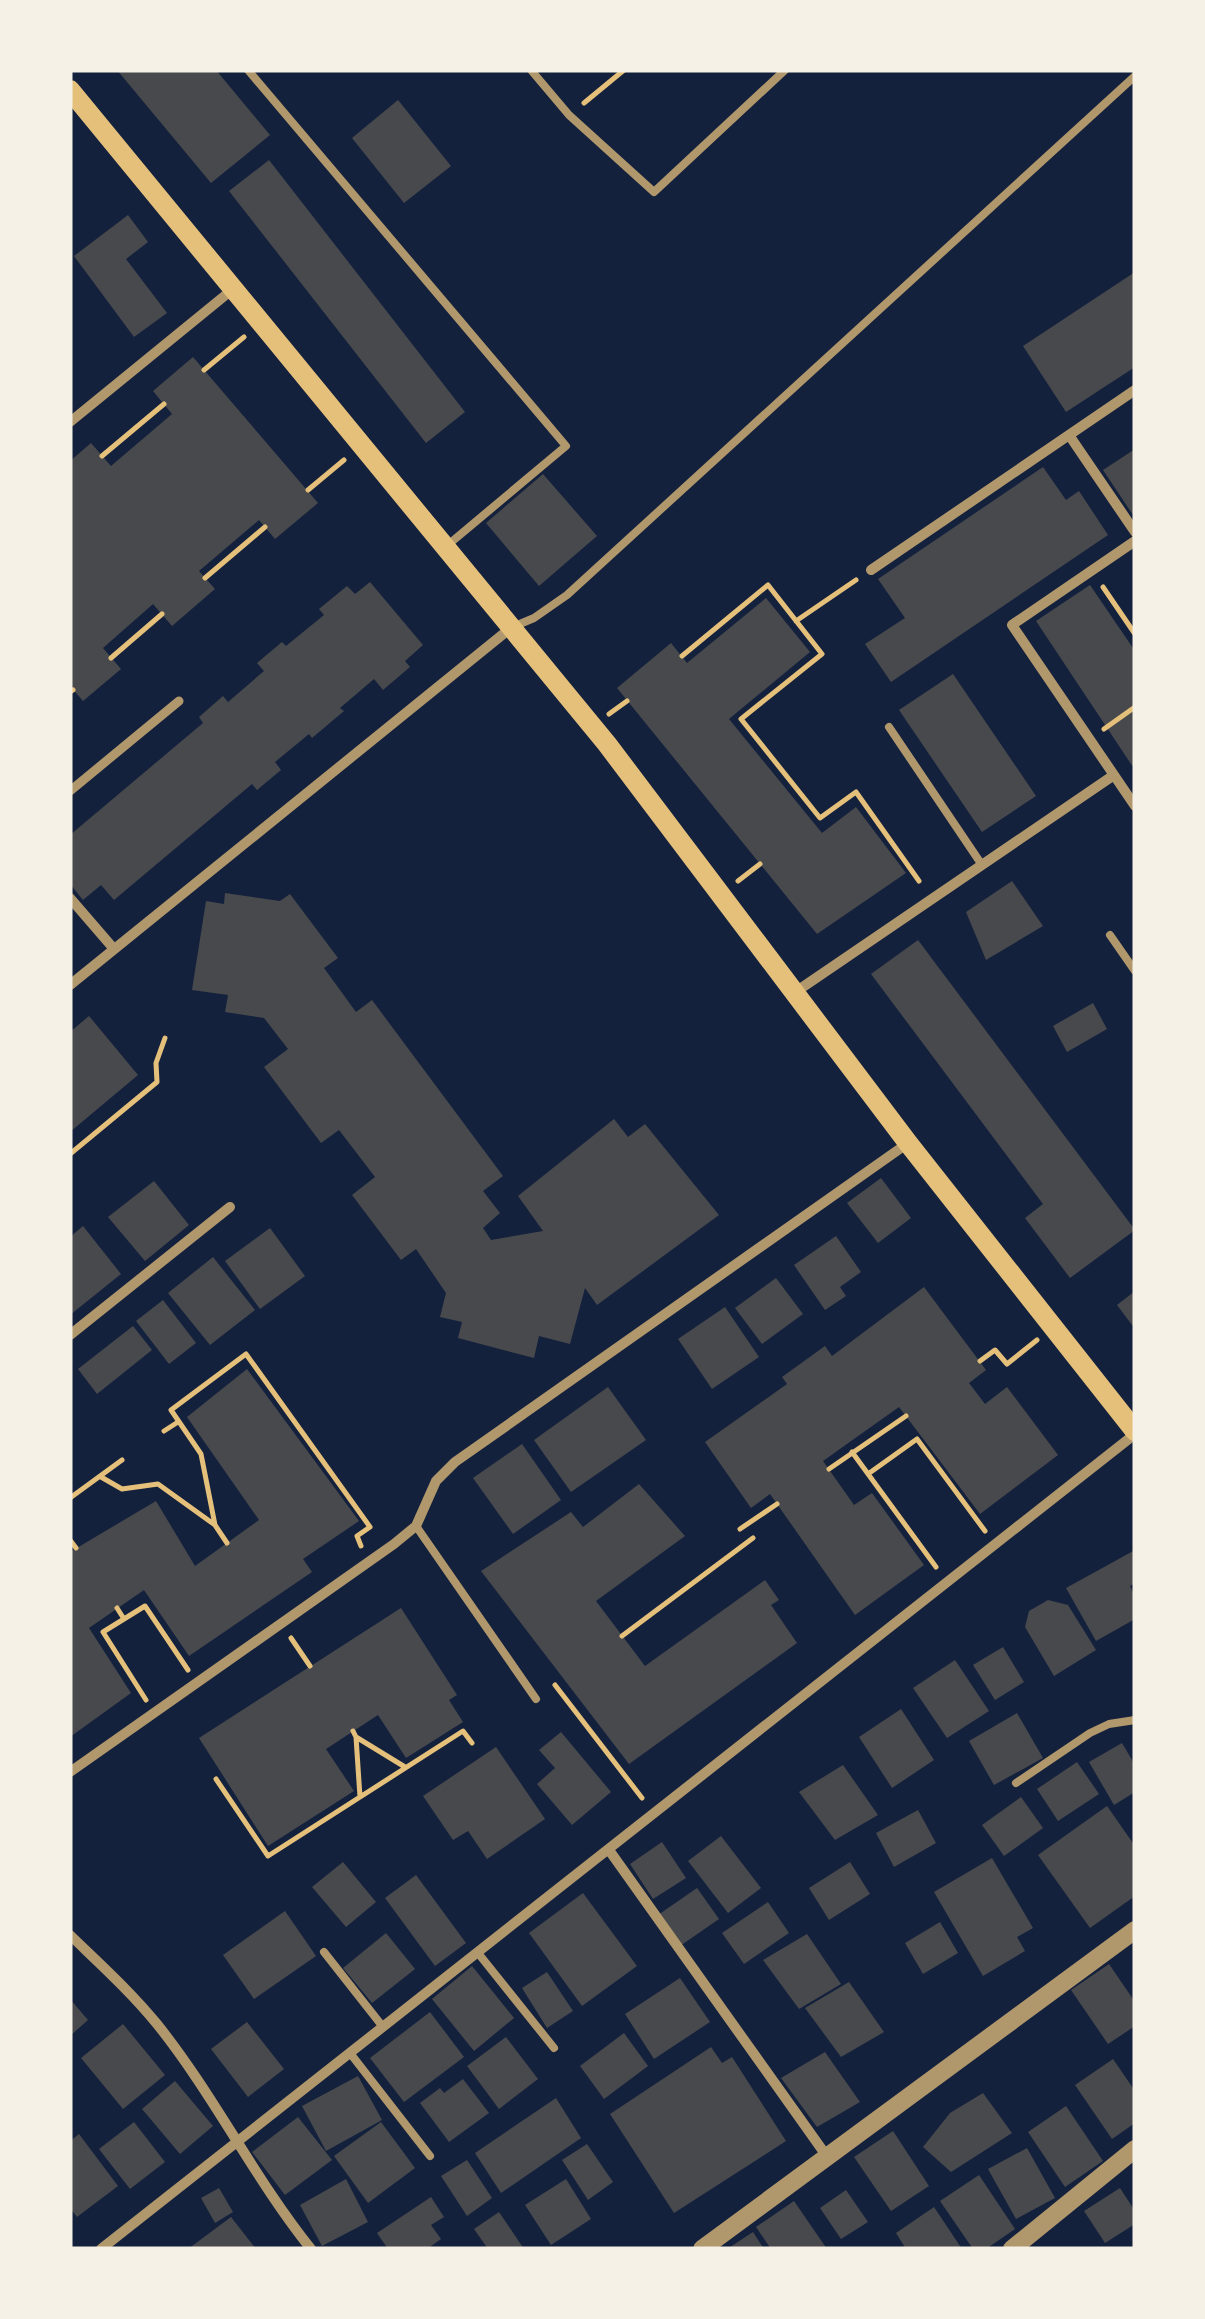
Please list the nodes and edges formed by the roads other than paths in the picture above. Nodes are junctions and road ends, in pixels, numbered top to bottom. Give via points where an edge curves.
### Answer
1 (248, 70) edge
2 (531, 70) edge
3 (785, 70) edge
4 (1135, 76) edge
5 (70, 90) edge
6 (234, 288) junction
7 (1135, 390) edge
8 (70, 422) edge
9 (1069, 435) junction
10 (1135, 532) edge
11 (1135, 541) edge
12 (447, 546) junction
13 (871, 570) road end
14 (512, 628) junction
15 (179, 700) dead end
16 (889, 727) dead end
17 (1114, 775) junction
18 (70, 792) edge
19 (1135, 806) edge
20 (982, 865) junction
21 (70, 898) edge
22 (1110, 936) dead end
23 (114, 949) junction
24 (1135, 971) edge
25 (70, 985) edge
26 (794, 993) junction
27 (908, 1144) junction
28 (230, 1207) dead end
29 (70, 1336) edge
30 (1135, 1432) edge
31 (416, 1526) junction
32 (536, 1699) dead end
33 (1135, 1720) edge
34 (70, 1772) edge
35 (1016, 1783) dead end
36 (609, 1850) junction
37 (1135, 1930) edge
38 (70, 1936) edge
39 (324, 1952) dead end
40 (478, 1953) junction
41 (383, 2027) junction
42 (554, 2048) dead end
43 (350, 2053) junction
44 (237, 2142) junction
45 (1135, 2150) edge
46 (430, 2156) dead end
47 (828, 2158) junction
48 (101, 2249) edge
49 (311, 2249) edge
50 (702, 2249) edge
51 (1012, 2249) edge

1 - 12 lane via 566,446
2 - 3 lane via 569,116 654,192
4 - 14 lane via 567,596
5 - 6 main road
6 - 8 street
6 - 12 main road
7 - 9 street
9 - 10 street
9 - 13 street
11 - 17 street via 1012,625
12 - 14 main road
14 - 23 street
14 - 26 main road
15 - 18 street
16 - 20 lane
17 - 19 street
17 - 20 street
20 - 26 street
21 - 23 street
22 - 24 lane
23 - 25 street
26 - 27 main road
27 - 30 main road
27 - 31 street via 456,1462 436,1481
28 - 29 street
30 - 36 street
31 - 32 lane
31 - 34 street
33 - 35 lane via 1090,1732
36 - 40 street
36 - 47 street
37 - 47 street
38 - 44 street via 158,2024
39 - 41 lane
40 - 41 street
40 - 42 lane
41 - 43 street
43 - 44 street
43 - 46 lane
44 - 48 street
44 - 49 street
45 - 51 street
47 - 50 street

